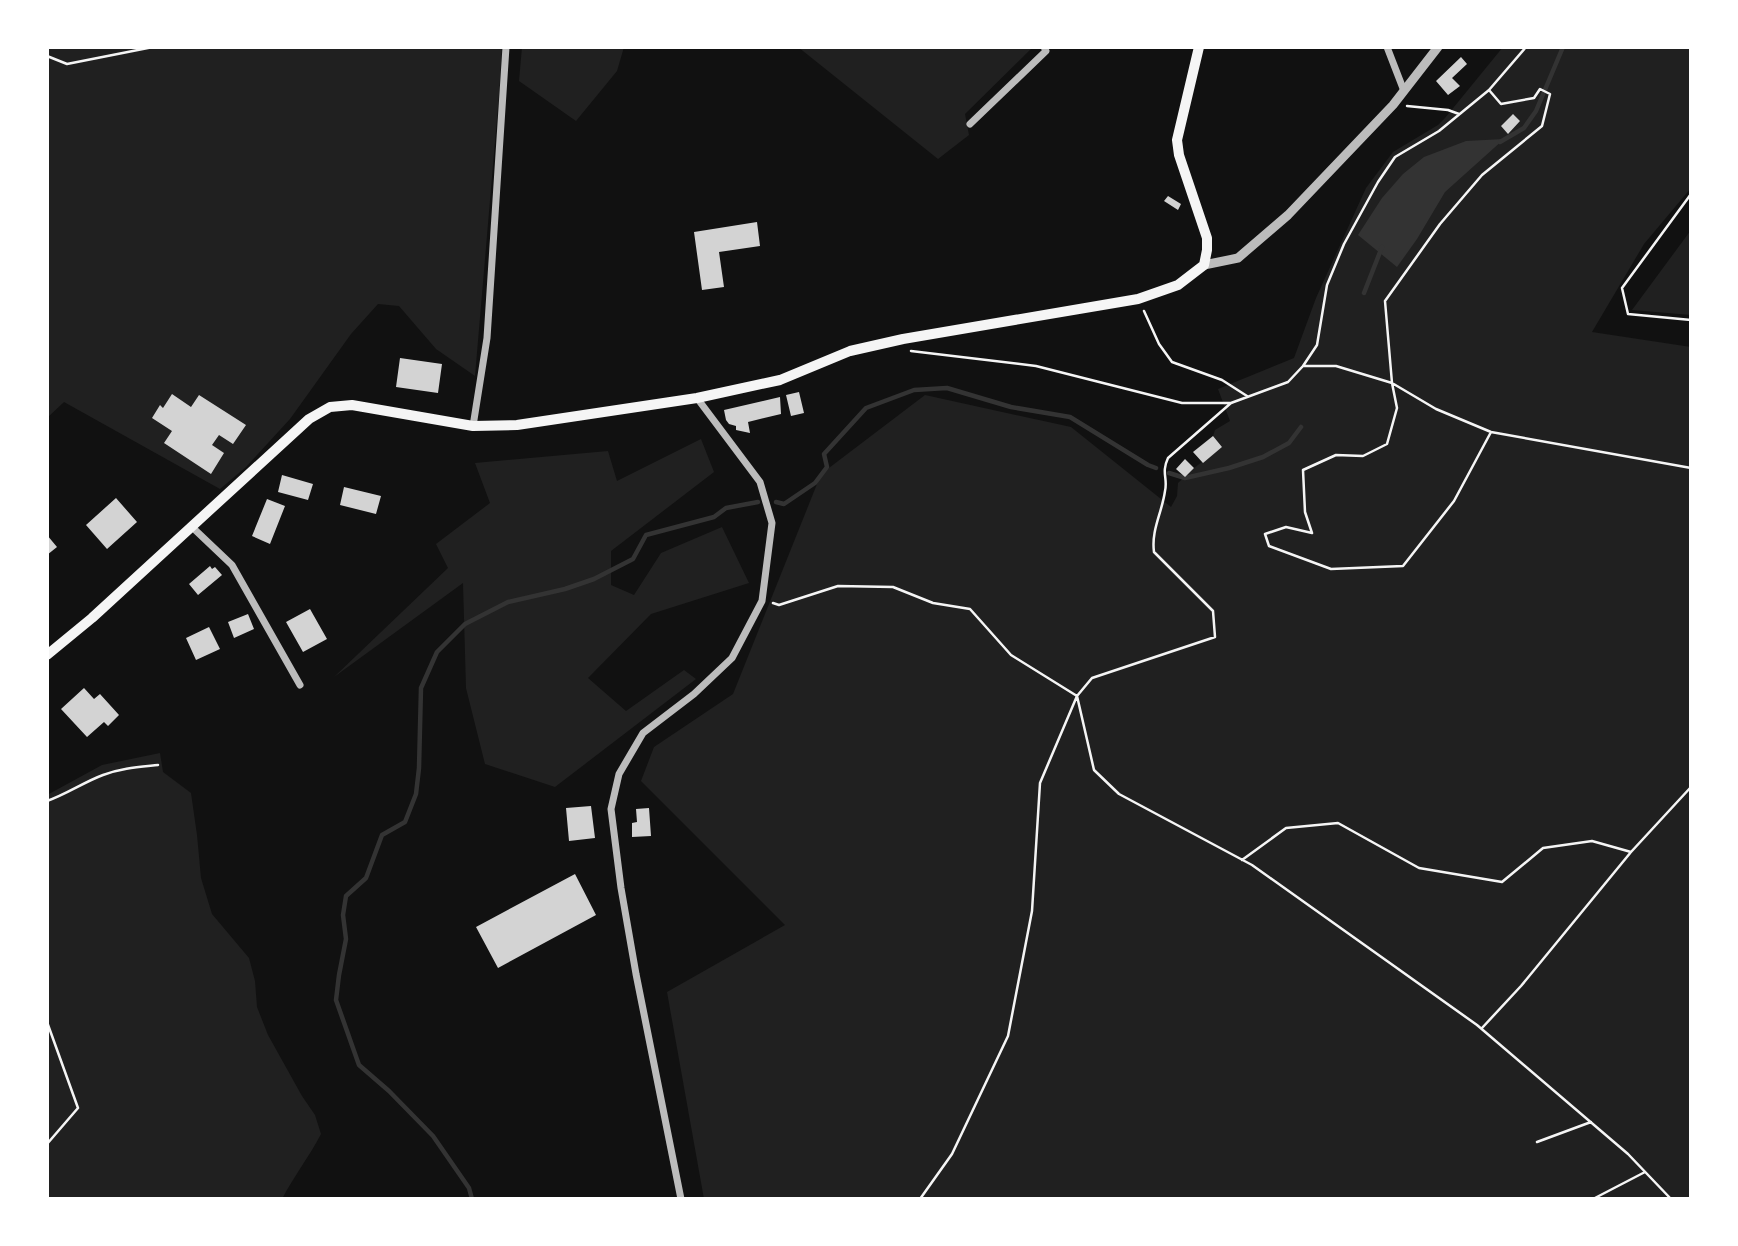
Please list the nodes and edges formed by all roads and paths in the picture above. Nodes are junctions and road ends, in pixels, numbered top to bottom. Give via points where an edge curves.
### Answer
1 (153, 47) edge
2 (506, 47) edge
3 (1044, 47) edge
4 (1199, 47) edge
5 (1387, 47) edge
6 (1438, 47) edge
7 (1526, 47) edge
8 (47, 56) edge
9 (1489, 90) junction
10 (1404, 91) junction
11 (1406, 106) dead end
12 (1459, 114) junction
13 (970, 124) dead end
14 (1691, 194) edge
15 (1204, 265) junction
16 (1138, 299) junction
17 (1691, 320) edge
18 (903, 339) junction
19 (1303, 366) junction
20 (1392, 383) junction
21 (1248, 396) junction
22 (697, 398) junction
23 (1231, 403) junction
24 (473, 426) junction
25 (1492, 432) junction
26 (1691, 468) edge
27 (192, 527) junction
28 (762, 599) junction
29 (47, 655) edge
30 (300, 685) dead end
31 (1077, 696) junction
32 (158, 765) dead end
33 (1691, 787) edge
34 (47, 801) edge
35 (1631, 852) junction
36 (1242, 860) junction
37 (47, 1023) edge
38 (1481, 1028) junction
39 (1591, 1122) junction
40 (1537, 1142) dead end
41 (47, 1144) edge
42 (1645, 1172) junction
43 (681, 1199) edge
44 (920, 1199) edge
45 (1593, 1199) edge
46 (1671, 1199) edge

1 - 8 path via 67,64
2 - 24 street via 487,338
3 - 13 street via 1046,51
4 - 15 main road via 1177,140 1207,238
5 - 10 street
6 - 10 street
7 - 9 path
9 - 12 path
9 - 20 path via 1502,104 1534,98 1540,89 1550,94 1542,126 1482,175 1385,301
10 - 15 street via 1288,215 1238,258
11 - 12 path
12 - 19 path via 1395,157 1378,182 1343,244 1327,285 1317,345
14 - 17 path via 1622,288 1629,314
15 - 16 main road via 1178,285
16 - 18 main road
16 - 21 path via 1158,344 1172,362 1222,380
18 - 22 main road via 850,351 780,380
18 - 23 path via 910,351 1036,366 1182,403
19 - 20 path via 1336,366
19 - 21 path via 1289,382
20 - 25 path via 1436,409
20 - 25 path via 1397,408 1387,444 1363,456 1336,455 1303,470 1305,512 1312,533 1286,527 1265,534 1269,546 1331,569 1403,566 1454,501
21 - 23 path
22 - 24 main road via 517,425
22 - 28 street via 760,482 772,523
23 - 31 path via 1168,458 1166,489 1152,540 1154,552 1213,611 1215,637 1092,678
24 - 27 main road via 352,405 330,407 309,419
25 - 26 path
27 - 29 main road
27 - 30 street via 232,565
28 - 31 path via 779,605 838,586 893,587 933,603 970,609 1011,655
28 - 43 street via 732,658 643,733 619,774 611,809 636,974
31 - 36 path via 1094,770 1119,794
31 - 44 path via 1040,783 1032,911 1008,1036 953,1154
32 - 34 path via 101,775
33 - 35 path
35 - 36 path via 1592,841 1544,848 1502,882 1419,868 1338,823 1286,828
35 - 38 path
36 - 38 path
37 - 41 path via 78,1108
38 - 39 path
39 - 40 path
39 - 42 path
42 - 45 path
42 - 46 path

